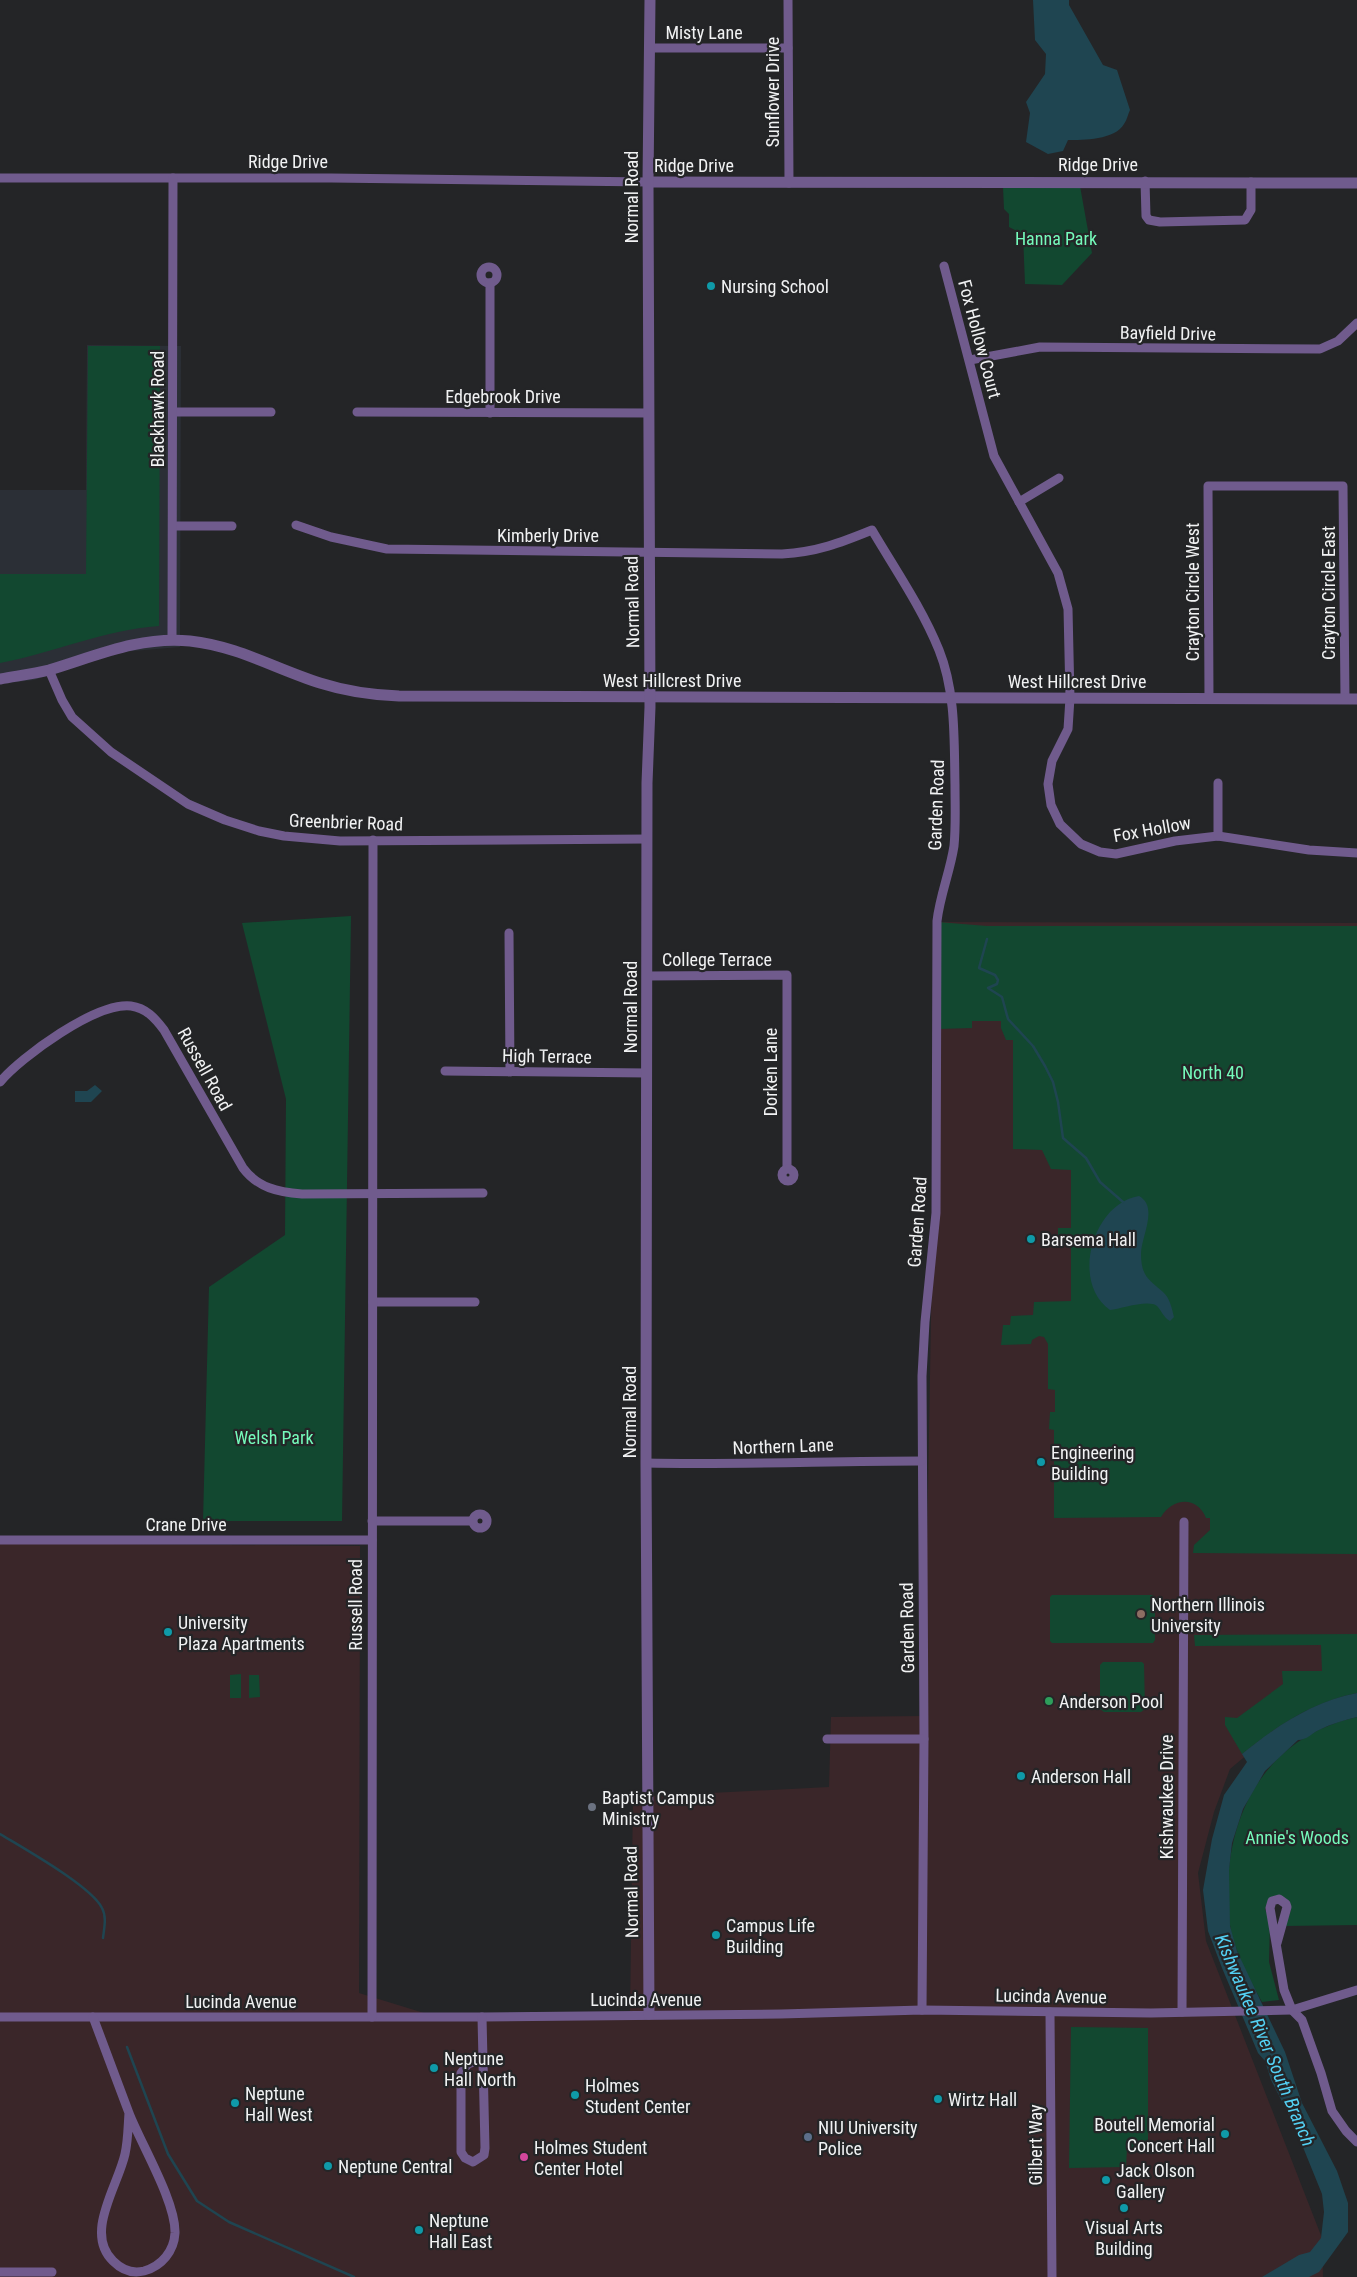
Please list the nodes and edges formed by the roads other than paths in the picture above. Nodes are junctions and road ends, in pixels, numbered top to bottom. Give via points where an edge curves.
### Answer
1 (650, 0) edge
2 (788, 0) edge
3 (650, 48) junction
4 (788, 48) junction
5 (0, 178) edge
6 (173, 178) junction
7 (1145, 181) junction
8 (648, 182) junction
9 (1251, 182) junction
10 (789, 183) junction
11 (1357, 183) edge
12 (944, 266) dead end
13 (490, 283) dead end
14 (1357, 323) edge
15 (970, 360) junction
16 (174, 412) junction
17 (271, 412) dead end
18 (357, 412) dead end
19 (490, 413) junction
20 (649, 413) junction
21 (985, 421) joint
22 (1059, 478) dead end
23 (1208, 486) joint
24 (1018, 502) junction
25 (296, 524) dead end
26 (173, 526) junction
27 (232, 526) dead end
28 (648, 552) junction
29 (804, 553) joint
30 (172, 640) junction
31 (49, 670) junction
32 (0, 679) edge
33 (650, 698) junction
34 (951, 698) junction
35 (1070, 698) junction
36 (1209, 699) junction
37 (1345, 699) junction
38 (1357, 699) edge
39 (1218, 783) dead end
40 (1218, 836) junction
41 (647, 839) junction
42 (372, 840) junction
43 (1357, 852) edge
44 (509, 933) dead end
45 (787, 975) joint
46 (647, 976) junction
47 (446, 1071) dead end
48 (510, 1072) junction
49 (647, 1073) junction
50 (0, 1082) edge
51 (787, 1168) dead end
52 (371, 1192) junction
53 (484, 1193) dead end
54 (373, 1302) junction
55 (475, 1302) dead end
56 (921, 1461) junction
57 (646, 1463) junction
58 (372, 1521) junction
59 (472, 1521) dead end
60 (1184, 1522) dead end
61 (0, 1540) edge
62 (372, 1540) junction
63 (828, 1738) dead end
64 (924, 1738) junction
65 (1277, 1943) dead end
66 (1357, 1990) edge
67 (922, 2010) junction
68 (1292, 2010) junction
69 (1050, 2012) junction
70 (1182, 2012) junction
71 (649, 2014) junction
72 (0, 2016) edge
73 (482, 2016) junction
74 (93, 2017) junction
75 (372, 2017) junction
76 (482, 2059) junction
77 (129, 2113) junction
78 (1346, 2131) junction
79 (1357, 2133) edge
80 (1357, 2142) edge
81 (0, 2272) edge
82 (52, 2272) dead end
83 (1052, 2277) edge

1 - 3 street, Normal Road
2 - 4 street, Sunflower Drive
3 - 4 street, Misty Lane
3 - 8 street, Normal Road
4 - 10 street, Sunflower Drive
5 - 6 street, Ridge Drive
6 - 8 street, Ridge Drive
6 - 16 street, Blackhawk Road
7 - 9 street, Ridge Drive
7 - 9 street via 1146,216 1160,222 1245,220 1251,210
7 - 10 street, Ridge Drive
8 - 10 street, Ridge Drive
8 - 20 street, Normal Road
9 - 11 street, Ridge Drive
12 - 15 street, Fox Hollow Court
13 - 19 street
14 - 15 street, Bayfield Drive via 1338,341 1320,349 1040,347
15 - 21 street, Fox Hollow Court
16 - 17 street
16 - 26 street, Blackhawk Road
18 - 19 street, Edgebrook Drive
19 - 20 street, Edgebrook Drive
20 - 28 street, Normal Road
21 - 24 street, Fox Hollow via 994,456
22 - 24 street
23 - 36 street, Crayton Circle West
23 - 37 street, Crayton Circle East via 1343,486
24 - 35 street, Fox Hollow via 1058,573 1064,590 1070,625
25 - 28 street, Kimberly Drive via 331,537 386,549
26 - 27 street
26 - 30 street, Blackhawk Road
28 - 29 street, Kimberly Drive
28 - 33 street, Normal Road
29 - 34 street, Garden Road via 834,546 872,530 928,625 946,670
30 - 31 street, West Hillcrest Drive via 134,644
30 - 33 street, West Hillcrest Drive via 240,652 318,682 384,695
31 - 32 street, West Hillcrest Drive
31 - 42 street, Greenbrier Road via 67,710 81,726 123,761 188,804 224,820 284,836
33 - 34 street, West Hillcrest Drive
33 - 41 street, Normal Road
34 - 35 street, West Hillcrest Drive
34 - 56 street, Garden Road via 955,833 937,920 936,1213 924,1340
35 - 36 street, West Hillcrest Drive
35 - 40 street, Fox Hollow via 1068,729 1052,761 1048,784 1055,815 1072,837 1088,848 1116,854 1175,841
36 - 37 street, West Hillcrest Drive
37 - 38 street, West Hillcrest Drive
39 - 40 street
40 - 43 street, Fox Hollow via 1309,850
41 - 42 street, Greenbrier Road
41 - 46 street, Normal Road
42 - 52 street, Russell Road
44 - 48 street
45 - 46 street, College Terrace
45 - 51 street, Dorken Lane
46 - 49 street, Normal Road
47 - 48 street, High Terrace
48 - 49 street, High Terrace
49 - 57 street, Normal Road
50 - 52 street, Russell Road via 37,1049 84,1020 113,1008 129,1006 142,1009 164,1030 243,1168 254,1180 287,1193
52 - 53 street
52 - 54 street, Russell Road
54 - 55 street
54 - 58 street, Russell Road
56 - 57 street, Northern Lane
56 - 64 street, Garden Road
57 - 71 street, Normal Road
58 - 59 street
58 - 62 street, Russell Road
60 - 70 street, Kishwaukee Drive
61 - 62 street, Crane Drive
62 - 75 street, Russell Road
63 - 64 street
64 - 67 street, Garden Road
65 - 68 street via 1280,1972
66 - 68 street, Lucinda Avenue
67 - 69 street, Lucinda Avenue
67 - 71 street, Lucinda Avenue
68 - 70 street, Lucinda Avenue
68 - 78 street via 1302,2020 1332,2111
69 - 70 street, Lucinda Avenue
69 - 83 street, Gilbert Way
71 - 73 street, Lucinda Avenue
72 - 74 street, Lucinda Avenue
73 - 75 street, Lucinda Avenue
73 - 76 street
74 - 75 street, Lucinda Avenue
74 - 77 street
76 - 76 street via 468,2064 461,2073 461,2152 473,2162 484,2155 486,2148
77 - 77 street via 125,2154 102,2222 102,2242 108,2256 121,2268 143,2271 164,2259 174,2242 175,2228 167,2200
78 - 79 street
78 - 80 street
81 - 82 street

